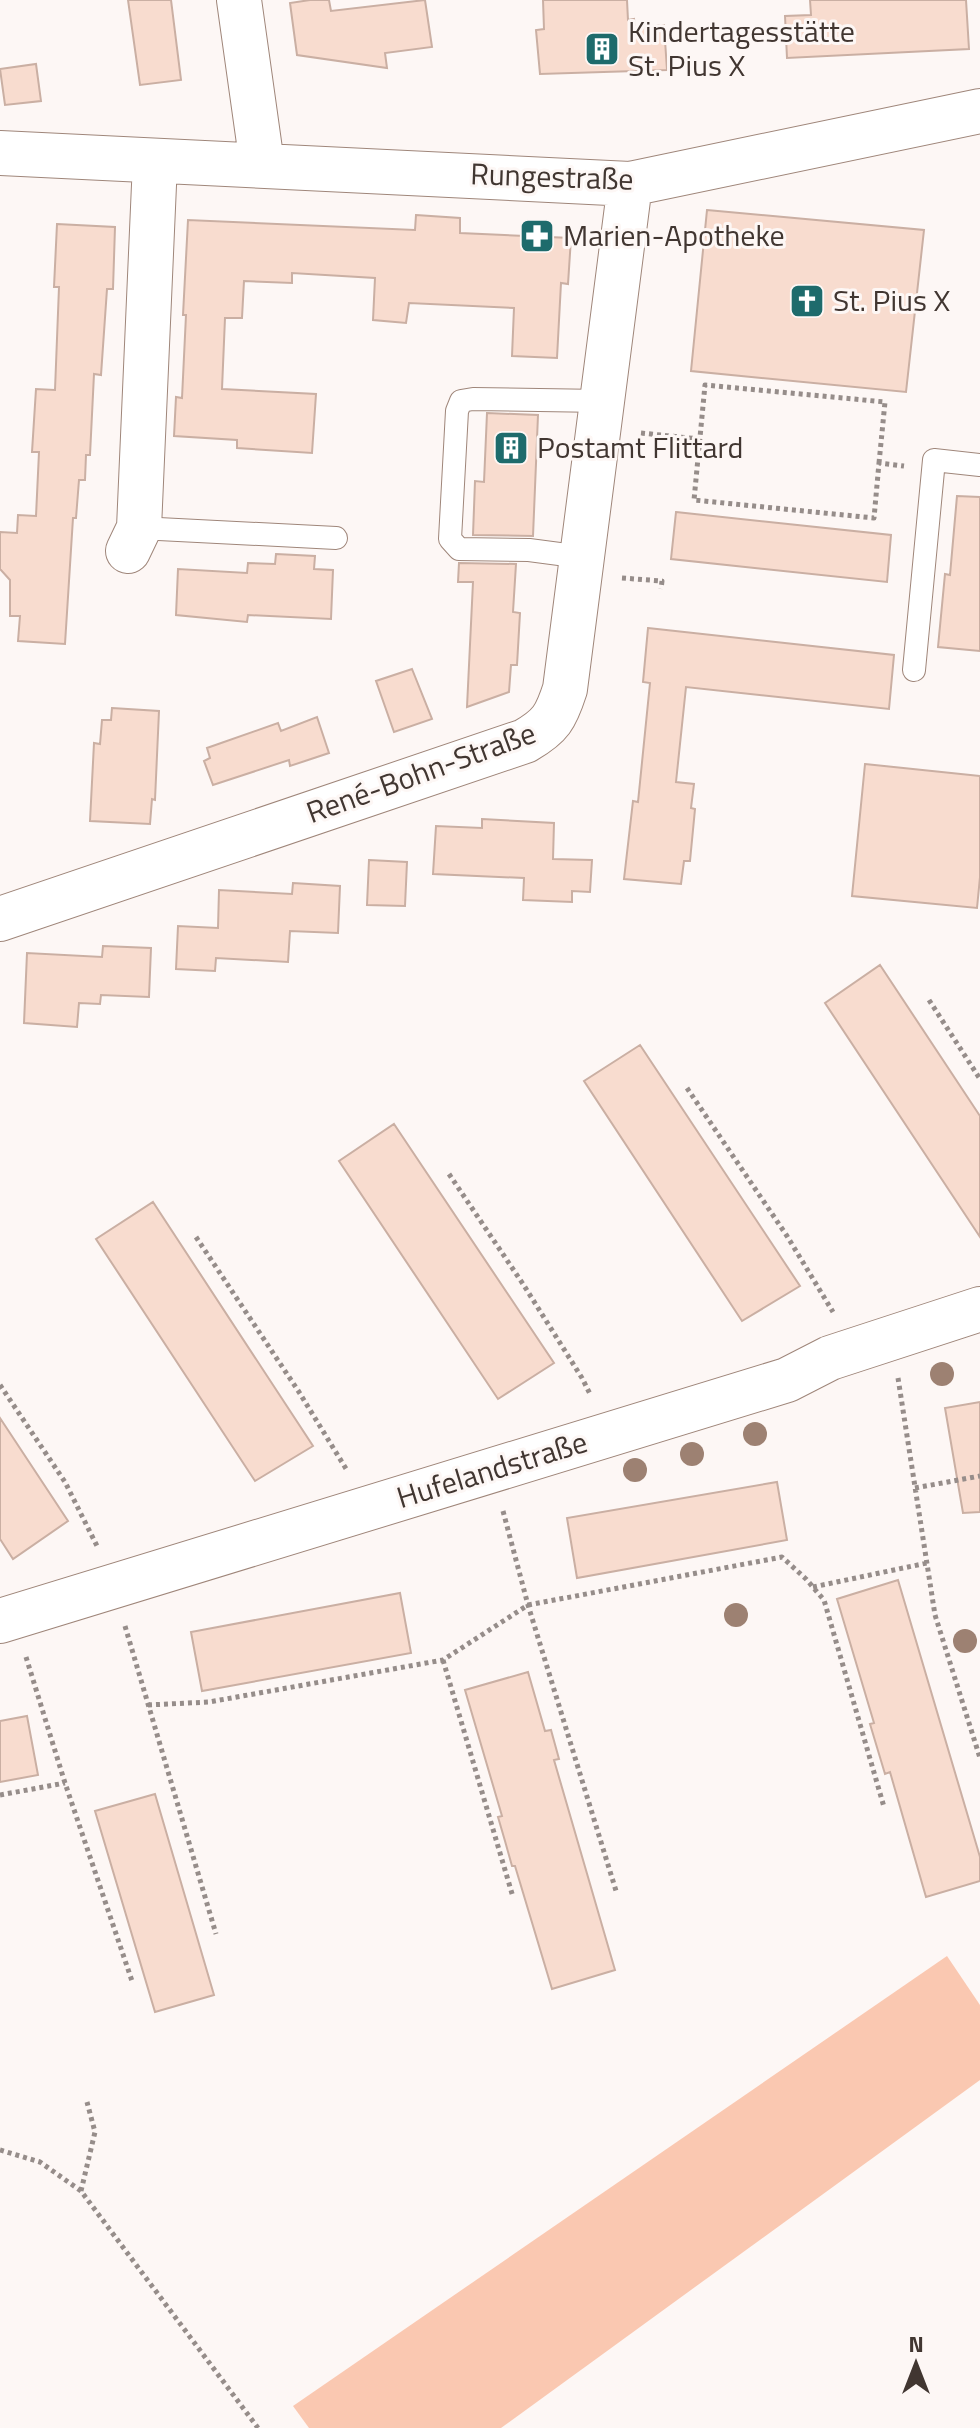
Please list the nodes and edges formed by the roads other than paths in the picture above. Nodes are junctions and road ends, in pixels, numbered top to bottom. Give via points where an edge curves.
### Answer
1 (239, 0) edge
2 (980, 111) edge
3 (0, 153) edge
4 (155, 162) junction
5 (262, 164) junction
6 (630, 184) junction
7 (615, 417) junction
8 (980, 465) edge
9 (336, 538) dead end
10 (134, 540) joint
11 (596, 567) junction
12 (914, 670) dead end
13 (0, 919) edge
14 (980, 1309) edge
15 (12, 1635) edge

1 - 5 street
2 - 6 street, Rungestraße
3 - 4 street, Rungestraße
4 - 5 street, Rungestraße
4 - 10 street
5 - 6 street, Rungestraße
6 - 7 street, René-Bohn-Straße
7 - 11 street, René-Bohn-Straße
7 - 11 lane via 473,399 461,401 457,411 450,539 459,549 529,550
8 - 12 lane via 934,460
9 - 10 lane
11 - 13 street, René-Bohn-Straße via 558,713 525,741
14 - 15 street, Hufelandstraße via 830,1358 787,1380 370,1508 120,1601

